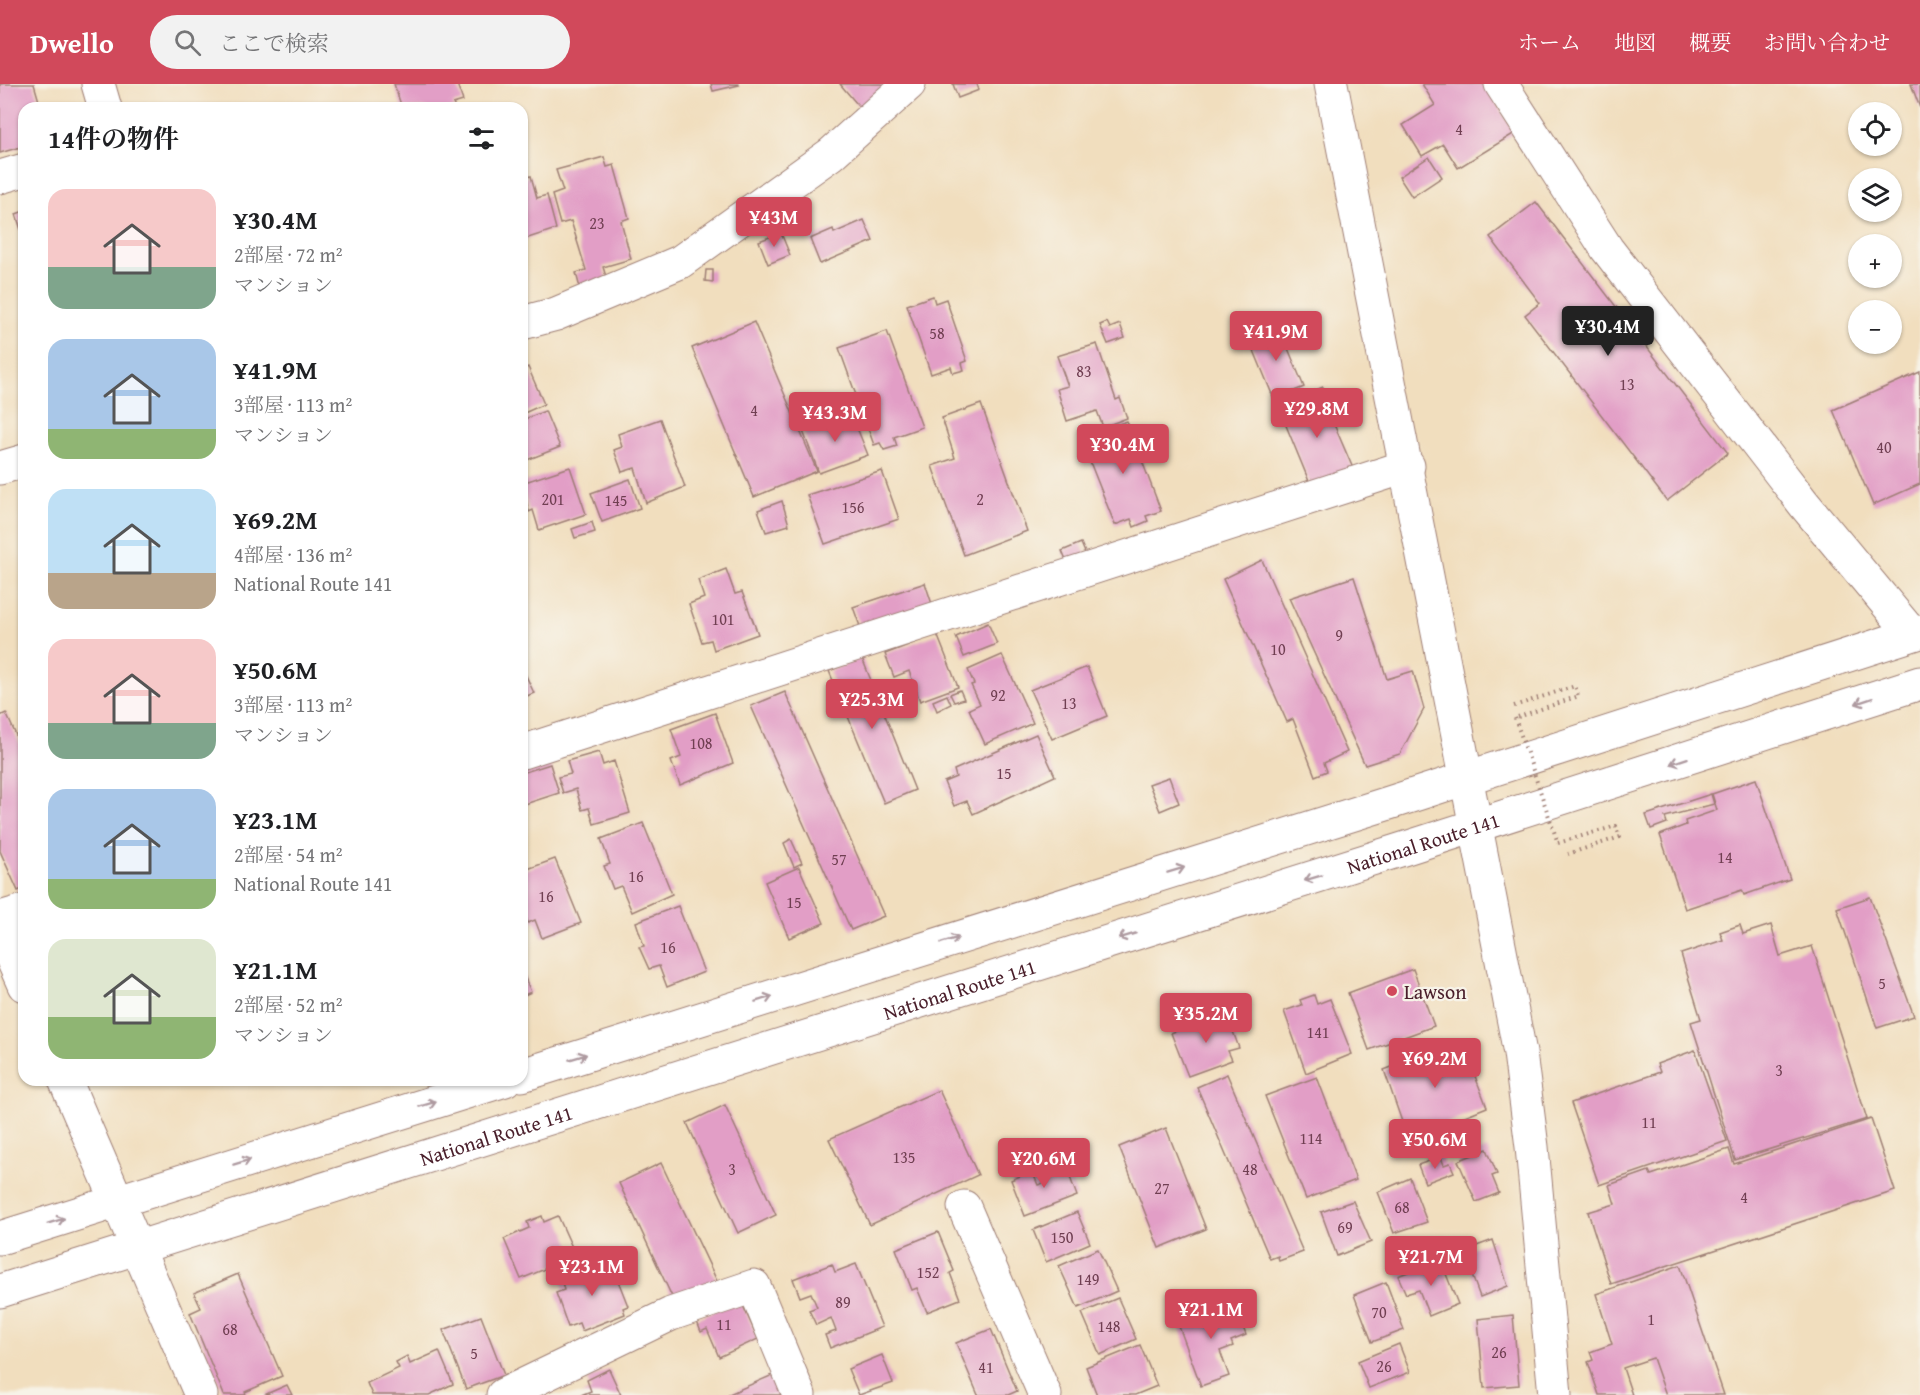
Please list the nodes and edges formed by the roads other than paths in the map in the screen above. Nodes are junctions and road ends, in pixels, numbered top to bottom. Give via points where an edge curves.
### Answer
1 (98, 84) edge
2 (909, 84) edge
3 (1331, 84) edge
4 (1501, 84) edge
5 (103, 102) edge
6 (18, 172) edge
7 (0, 177) edge
8 (528, 321) edge
9 (18, 463) edge
10 (1408, 466) junction
11 (0, 468) edge
12 (1916, 633) edge
13 (1920, 683) edge
14 (528, 750) edge
15 (1467, 776) junction
16 (1477, 825) junction
17 (18, 912) edge
18 (0, 918) edge
19 (0, 930) edge
20 (18, 971) edge
21 (528, 1073) edge
22 (68, 1086) edge
23 (486, 1086) edge
24 (117, 1202) junction
25 (964, 1207) dead end
26 (0, 1238) edge
27 (137, 1247) junction
28 (0, 1291) edge
29 (536, 1388) edge
30 (201, 1395) edge
31 (503, 1395) edge
32 (799, 1395) edge
33 (1045, 1395) edge
34 (1555, 1395) edge

1 - 5 main road
2 - 8 main road via 831,154 680,262 556,314
3 - 10 main road
4 - 12 main road via 1607,249 1803,504
6 - 7 main road
9 - 11 main road
10 - 14 main road
10 - 15 main road
12 - 15 main road
13 -> 16 main road, National Route 141
15 - 16 main road
21 -> 15 main road
16 -> 27 main road, National Route 141
16 - 34 main road via 1521,1065
17 - 18 main road
19 - 20 main road
22 - 24 main road
24 -> 23 main road
26 -> 24 main road
24 - 27 main road
25 - 33 main road
27 - 28 main road, National Route 141
27 - 30 main road
29 - 31 main road
29 - 32 main road via 671,1314 754,1286

